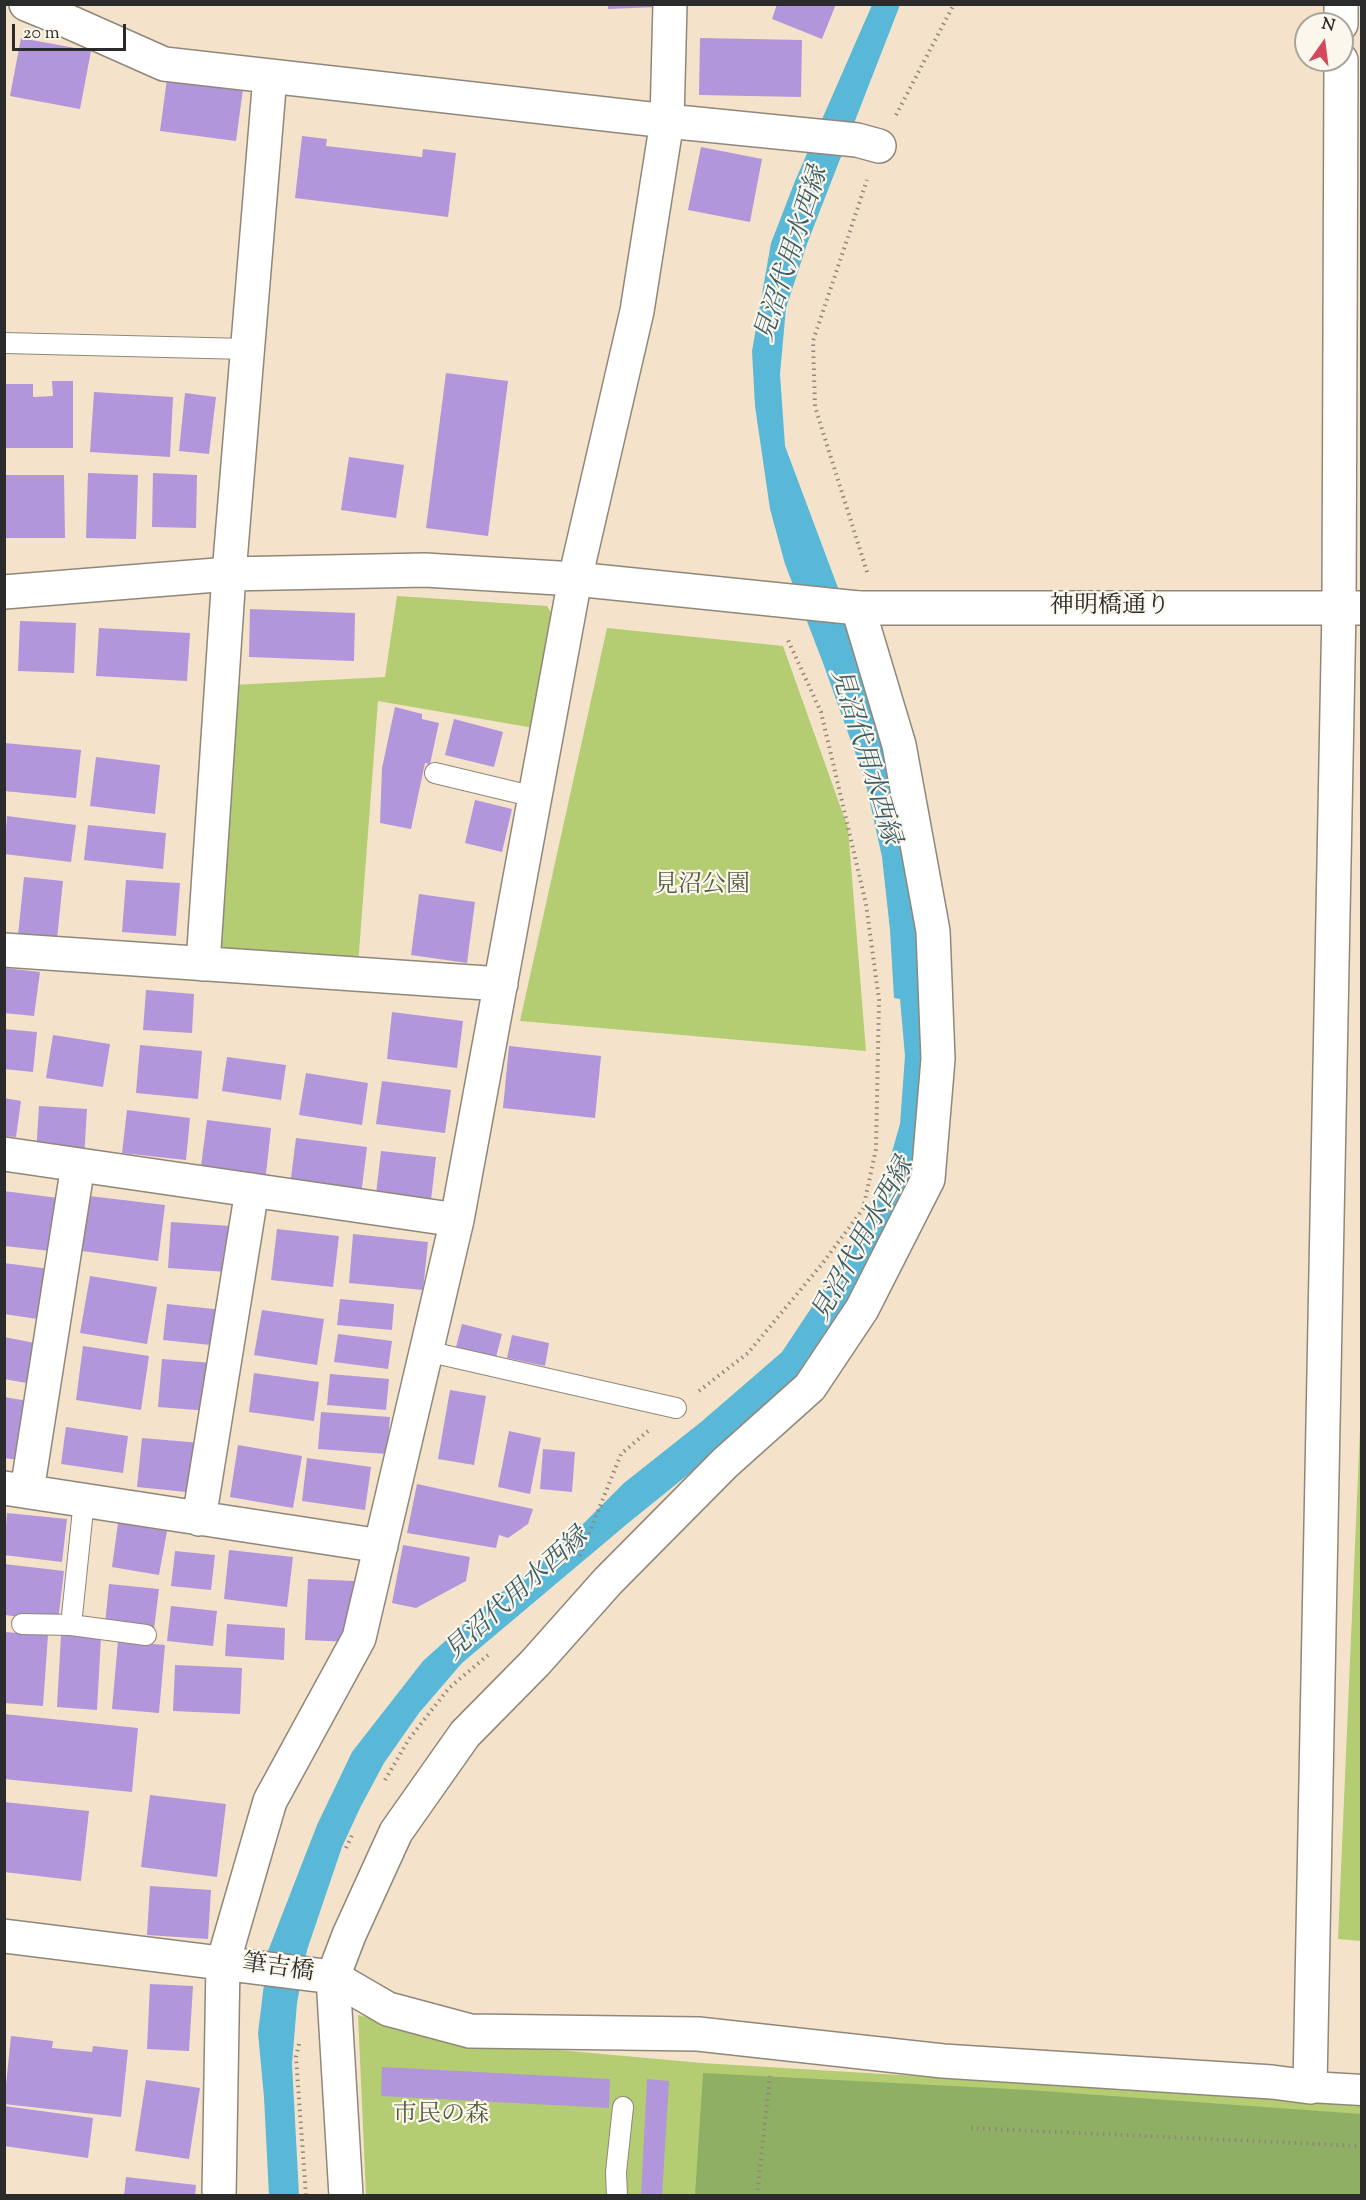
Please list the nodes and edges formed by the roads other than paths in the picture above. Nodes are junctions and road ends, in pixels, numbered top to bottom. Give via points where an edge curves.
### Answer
1 (26, 4) edge
2 (670, 4) edge
3 (65, 12) edge
4 (1341, 72) edge
5 (270, 76) junction
6 (667, 121) junction
7 (868, 143) road end
8 (4, 343) edge
9 (247, 349) junction
10 (229, 574) junction
11 (575, 579) junction
12 (4, 592) edge
13 (868, 608) junction
14 (1350, 608) edge
15 (435, 773) dead end
16 (535, 797) junction
17 (4, 950) edge
18 (203, 964) junction
19 (501, 984) junction
20 (4, 1154) edge
21 (78, 1165) junction
22 (252, 1190) junction
23 (457, 1220) junction
24 (426, 1351) junction
25 (676, 1408) dead end
26 (16, 1490) edge
27 (84, 1500) junction
28 (200, 1518) junction
29 (381, 1546) junction
30 (22, 1624) dead end
31 (71, 1625) junction
32 (146, 1635) dead end
33 (4, 1936) edge
34 (223, 1963) junction
35 (333, 1977) junction
36 (1310, 2087) junction
37 (1362, 2090) edge
38 (623, 2107) dead end
39 (219, 2196) edge
40 (346, 2196) edge
41 (617, 2196) edge

1 - 3 street
2 - 6 street
3 - 5 street via 164,64
4 - 14 street
5 - 6 street
5 - 9 street
6 - 7 street
6 - 11 street via 638,311
8 - 9 lane
9 - 10 street
10 - 11 street, 神明橋通り via 425,570
10 - 12 street, 神明橋通り
10 - 18 street
11 - 13 street, 神明橋通り
11 - 16 street
13 - 14 street, 神明橋通り
13 - 35 street via 899,745 933,931 938,1059 928,1179 862,1309 810,1387 725,1463 465,1734 396,1832
14 - 36 street
15 - 16 lane
16 - 19 street
17 - 18 street
18 - 19 street
19 - 23 street
20 - 21 street
21 - 22 street
21 - 26 street
22 - 23 street
22 - 28 street
23 - 24 street
24 - 25 lane
24 - 29 street
26 - 27 street
27 - 28 street
27 - 31 lane
28 - 29 street
29 - 34 street via 360,1638 270,1801
30 - 31 lane
31 - 32 lane
33 - 34 street, 筆吉橋
34 - 35 street, 筆吉橋
34 - 39 street
35 - 36 street via 388,2009 470,2031 698,2034 943,2061
35 - 40 street
36 - 37 street
38 - 41 lane

